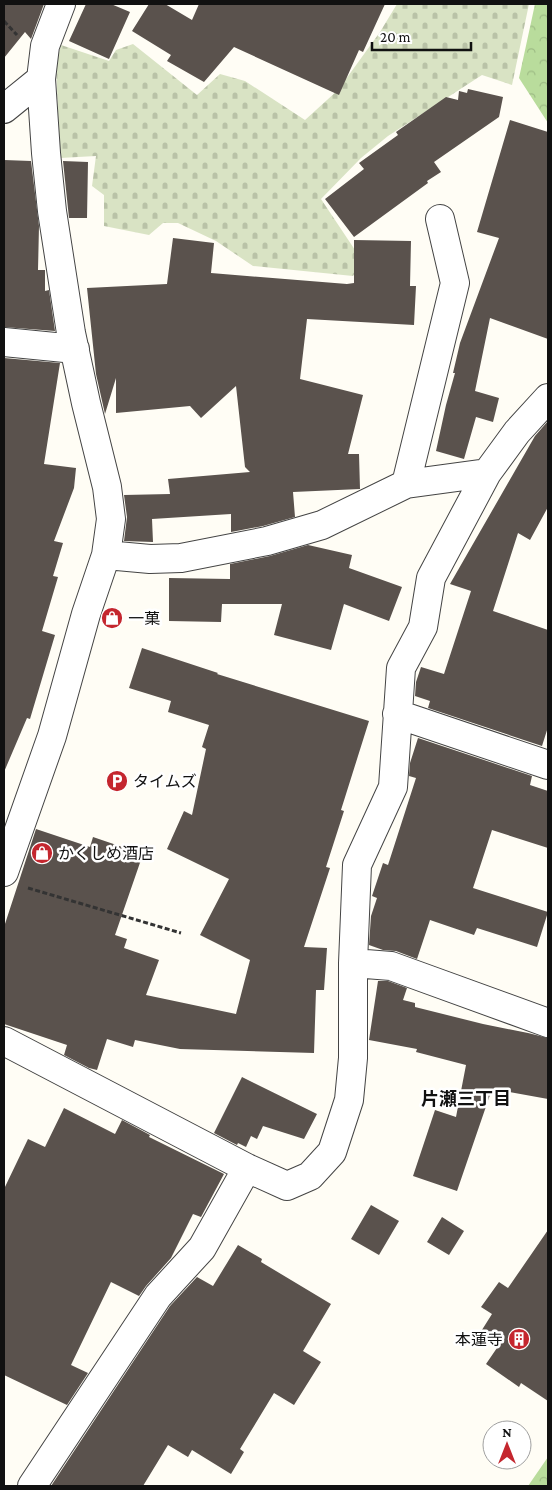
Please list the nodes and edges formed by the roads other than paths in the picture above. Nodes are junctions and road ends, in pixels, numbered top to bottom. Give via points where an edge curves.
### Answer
1 (61, 4) edge
2 (41, 79) junction
3 (4, 109) edge
4 (440, 220) dead end
5 (4, 342) edge
6 (74, 349) junction
7 (548, 398) edge
8 (487, 473) junction
9 (406, 484) junction
10 (106, 556) junction
11 (398, 714) junction
12 (548, 765) edge
13 (13, 879) edge
14 (353, 963) junction
15 (548, 1023) edge
16 (4, 1041) edge
17 (246, 1168) junction
18 (32, 1486) edge

1 - 2 street via 45,46
2 - 3 street
2 - 6 street via 52,211
4 - 9 street via 455,283
5 - 6 street
6 - 10 street via 107,488 111,519
7 - 8 street via 517,432
8 - 9 street
8 - 11 street via 431,578 423,627 401,668
9 - 10 street via 322,525 267,541 180,558
10 - 13 street via 86,614
11 - 12 street
11 - 14 street via 393,787 357,865
14 - 15 street via 391,966
14 - 17 street via 354,1058 348,1100 332,1152 310,1176 287,1186
16 - 17 street
17 - 18 street via 202,1248 158,1296

